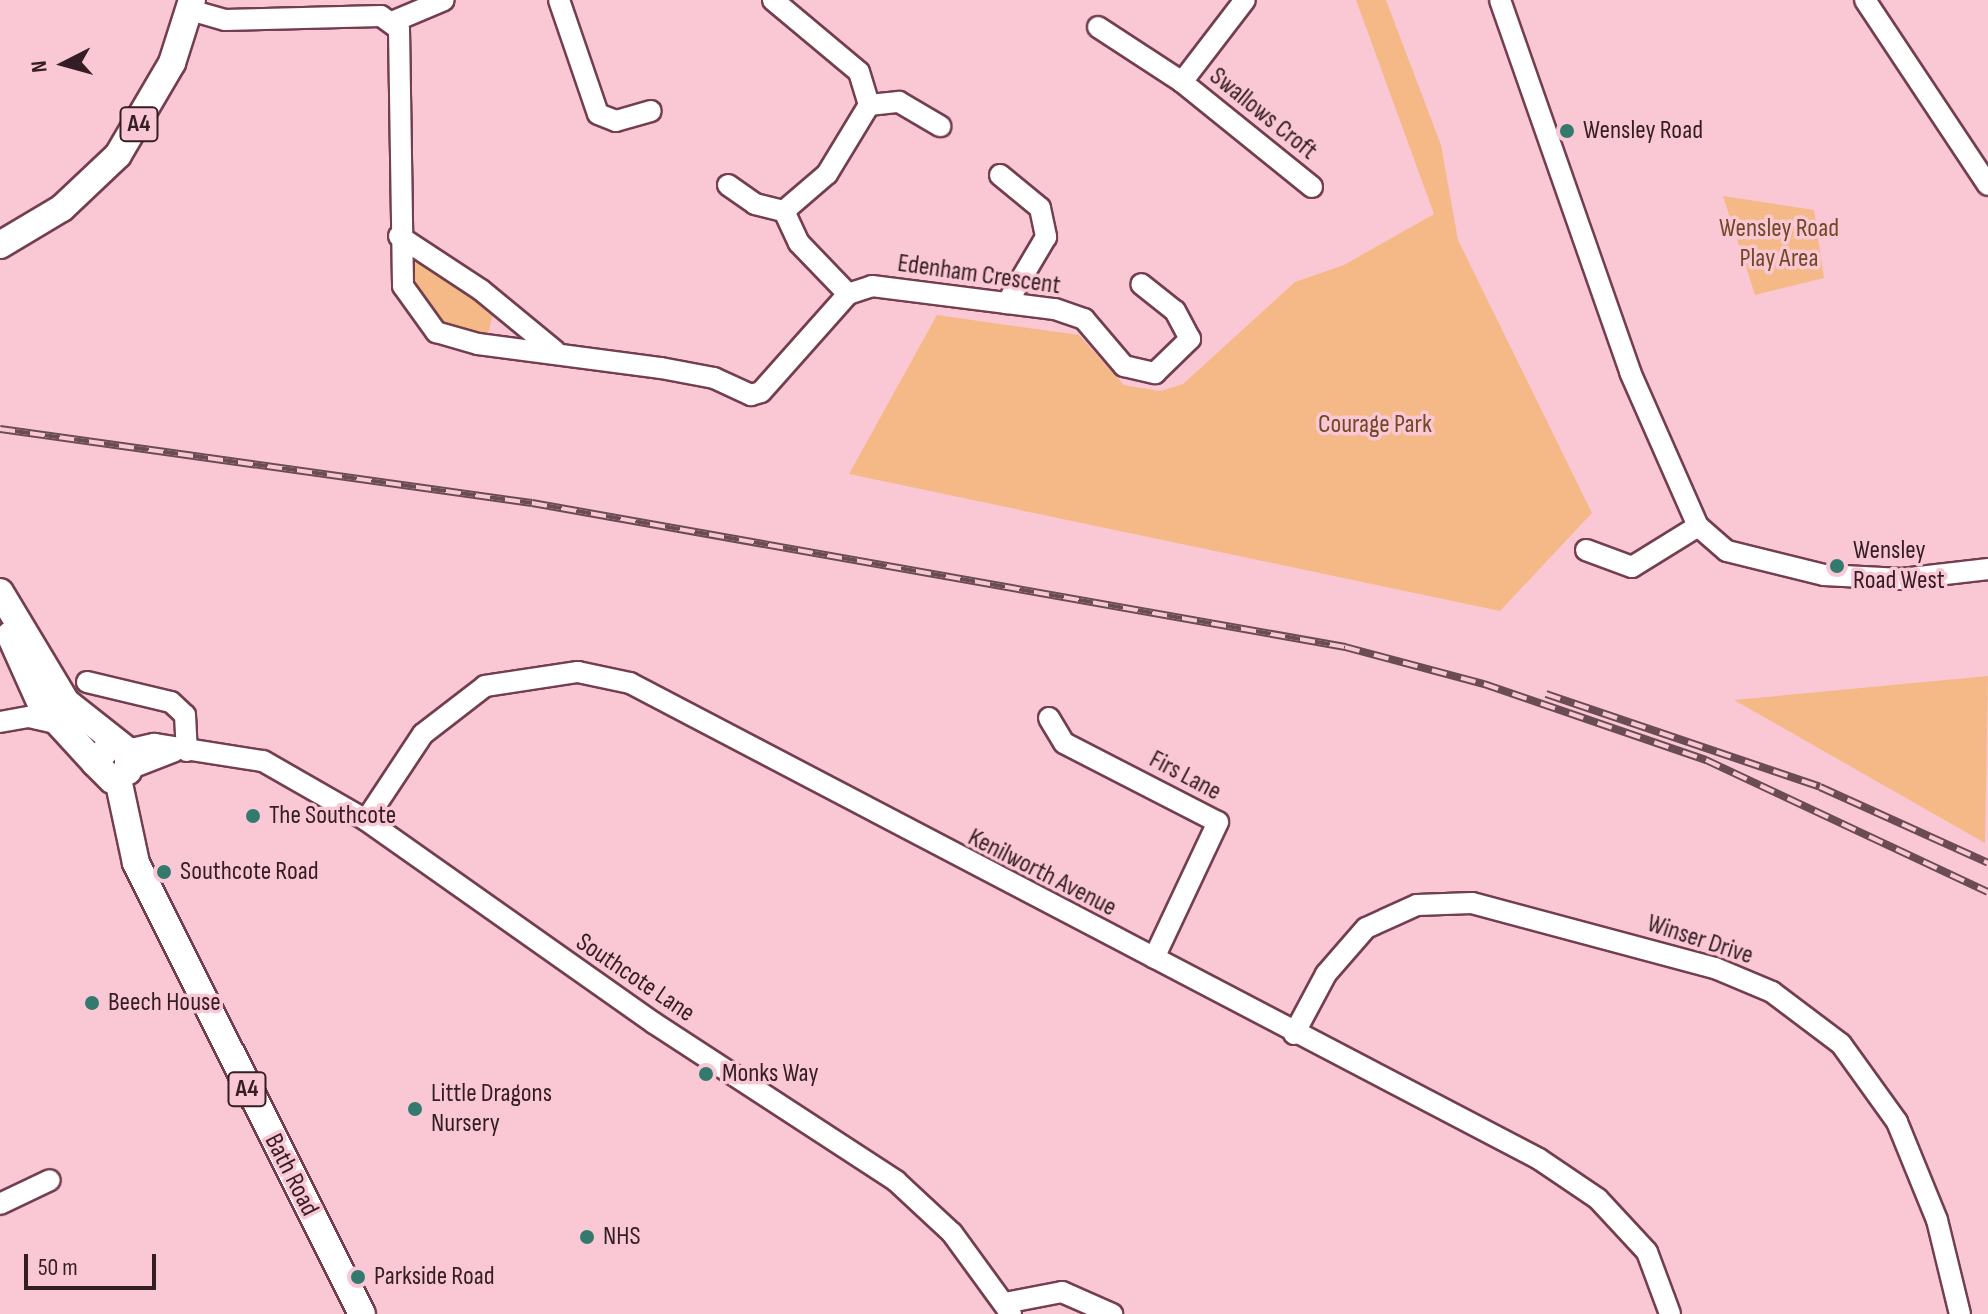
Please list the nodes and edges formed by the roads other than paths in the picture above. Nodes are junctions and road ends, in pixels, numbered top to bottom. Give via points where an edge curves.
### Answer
1 (444, 0) edge
2 (559, 0) edge
3 (773, 0) edge
4 (1245, 0) edge
5 (1500, 0) edge
6 (1865, 0) edge
7 (191, 5) edge
8 (392, 22) junction
9 (1098, 27) dead end
10 (1182, 82) junction
11 (869, 105) junction
12 (651, 111) dead end
13 (940, 126) dead end
14 (1000, 175) dead end
15 (728, 185) dead end
16 (1988, 185) edge
17 (1312, 187) dead end
18 (784, 211) junction
19 (399, 236) junction
20 (0, 245) edge
21 (1141, 284) dead end
22 (848, 294) junction
23 (1007, 303) junction
24 (505, 310) junction
25 (478, 344) junction
26 (555, 351) junction
27 (1698, 526) junction
28 (1586, 550) dead end
29 (1988, 569) edge
30 (0, 592) edge
31 (0, 604) edge
32 (30, 682) junction
33 (87, 682) dead end
34 (1049, 718) dead end
35 (6, 720) edge
36 (55, 723) junction
37 (181, 751) junction
38 (114, 763) junction
39 (366, 820) junction
40 (1154, 958) junction
41 (1294, 1034) junction
42 (50, 1180) dead end
43 (0, 1204) edge
44 (1008, 1309) edge
45 (362, 1314) edge
46 (1112, 1314) edge
47 (1670, 1314) edge
48 (1960, 1314) edge

1 - 8 street
2 - 12 street via 598,114 616,121
3 - 11 street via 859,72
4 - 10 street, Swallows Croft
5 - 27 street via 1627,364
6 - 16 street
7 - 8 street via 225,20 381,16
7 - 20 main road, A4 via 158,91 118,155 62,208
8 - 19 street via 401,40
9 - 10 street, Swallows Croft
10 - 17 street, Swallows Croft
11 - 13 street via 899,102
11 - 18 street via 827,174
14 - 23 street via 1040,208 1046,237
15 - 18 street via 755,204
18 - 22 street via 799,243
19 - 24 street
19 - 25 street via 403,286 414,304 436,332
21 - 23 street, Edenham Crescent via 1175,311 1190,339 1155,373 1124,366 1084,319
22 - 23 street, Edenham Crescent via 872,286
22 - 26 street via 761,392 751,395 714,378
24 - 25 street via 499,330
24 - 26 street
25 - 26 street
27 - 28 street via 1632,567
27 - 29 street via 1727,551 1824,575 1902,579
30 - 38 main road via 61,694
31 - 32 main road
32 - 35 street
32 - 36 main road
33 - 37 street via 171,702 185,715
34 - 40 street, Firs Lane via 1064,743 1218,822
35 - 36 street
36 - 38 main road
37 - 38 street, Southcote Lane via 154,744
37 - 39 street, Southcote Lane via 263,761
38 - 45 main road, Bath Road / A4 via 136,863
39 - 40 street, Kenilworth Avenue via 423,734 459,702 485,686 578,672 630,683
39 - 44 street, Southcote Lane via 654,1023 896,1181 952,1233
40 - 41 street, Kenilworth Avenue
41 - 47 street, Kenilworth Avenue via 1539,1159 1598,1199 1647,1252
41 - 48 street, Winser Drive via 1326,974 1366,928 1417,905 1472,903 1715,968 1772,992 1841,1044 1897,1122 1937,1220
42 - 43 street
44 - 46 street via 1062,1292

